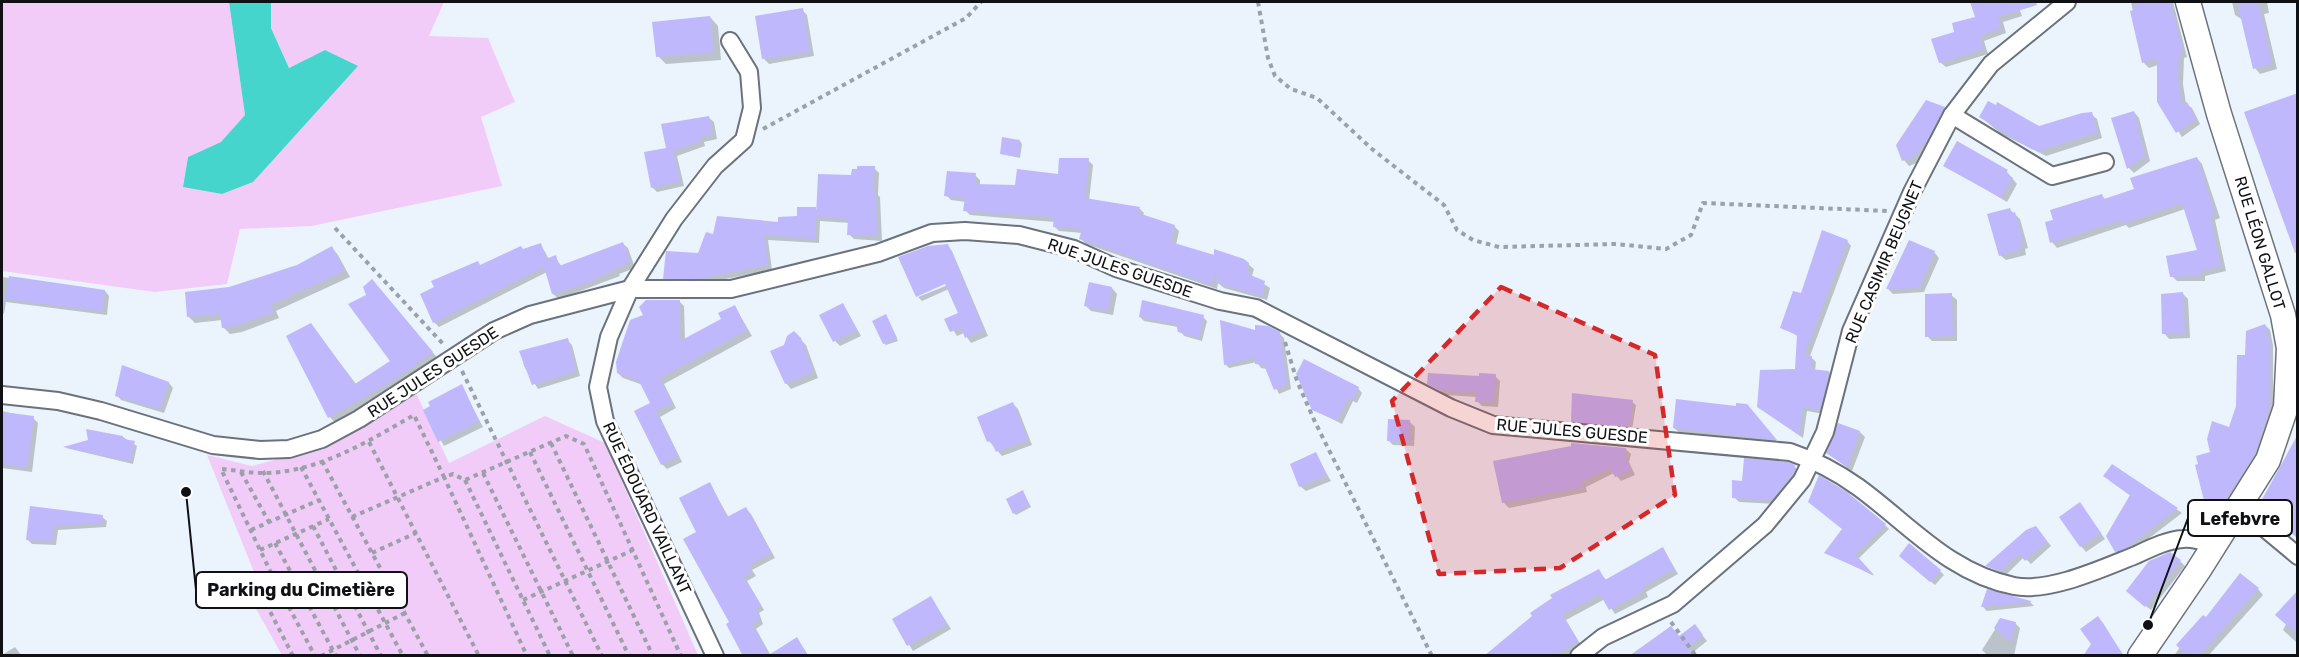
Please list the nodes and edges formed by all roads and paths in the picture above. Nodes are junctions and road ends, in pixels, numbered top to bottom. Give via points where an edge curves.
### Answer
1 (981, 2) edge
2 (1258, 2) edge
3 (2067, 2) edge
4 (2188, 2) edge
5 (730, 41) dead end
6 (1952, 115) junction
7 (744, 140) junction
8 (2105, 162) dead end
9 (1904, 212) junction
10 (335, 228) dead end
11 (630, 289) junction
12 (1284, 320) junction
13 (455, 357) junction
14 (2, 395) edge
15 (369, 441) junction
16 (551, 442) junction
17 (260, 450) junction
18 (530, 453) junction
19 (1814, 460) junction
20 (322, 461) junction
21 (508, 463) junction
22 (302, 467) junction
23 (240, 471) junction
24 (264, 473) junction
25 (483, 473) junction
26 (444, 477) junction
27 (465, 480) junction
28 (398, 497) junction
29 (320, 500) junction
30 (2239, 507) junction
31 (286, 515) junction
32 (352, 517) junction
33 (329, 519) junction
34 (269, 522) junction
35 (313, 526) junction
36 (251, 530) junction
37 (416, 533) junction
38 (296, 534) junction
39 (275, 543) junction
40 (2214, 545) junction
41 (260, 550) junction
42 (633, 550) junction
43 (372, 553) junction
44 (2298, 556) edge
45 (608, 561) junction
46 (588, 570) junction
47 (565, 581) junction
48 (276, 583) junction
49 (542, 591) junction
50 (523, 600) junction
51 (1662, 609) junction
52 (405, 613) junction
53 (386, 623) junction
54 (369, 632) junction
55 (352, 640) junction
56 (333, 650) junction
57 (293, 656) edge
58 (315, 656) edge
59 (321, 656) edge
60 (336, 656) edge
61 (360, 656) edge
62 (381, 656) edge
63 (403, 656) edge
64 (428, 656) edge
65 (479, 656) edge
66 (527, 656) edge
67 (550, 656) edge
68 (573, 656) edge
69 (602, 656) edge
70 (629, 656) edge
71 (653, 656) edge
72 (681, 656) edge
73 (715, 656) edge
74 (1432, 656) edge
75 (1579, 656) edge
76 (1696, 656) edge
77 (2140, 656) edge

1 - 7 path via 966,18
2 - 9 path via 1275,76 1291,89 1317,98 1372,150 1444,205 1457,230 1473,240 1499,247 1616,244 1666,249 1691,235 1703,203
3 - 6 street, RUE CASIMIR BEUGNET via 1991,64
4 - 30 street, RUE LÉON GALLOT via 2283,315 2289,348 2284,415 2268,459
5 - 7 street via 749,72 752,108
6 - 8 street via 2052,176
6 - 9 street, RUE CASIMIR BEUGNET
7 - 11 street, RUE ÉDOUARD VAILLANT via 715,166 674,219
9 - 19 street, RUE CASIMIR BEUGNET via 1851,331
10 - 13 path
11 - 12 street, RUE JULES GUESDE via 731,289 878,254 932,233 965,231 1019,235 1074,249 1116,268 1220,301 1256,308
11 - 13 street, RUE JULES GUESDE via 530,315 494,331
11 - 73 street, RUE ÉDOUARD VAILLANT via 609,337 598,387 605,421
12 - 19 street, RUE JULES GUESDE via 1371,368 1493,425 1746,447 1790,452
12 - 74 path via 1285,349 1310,412
13 - 17 street, RUE JULES GUESDE via 322,439 289,449
13 - 21 path
14 - 17 street, RUE JULES GUESDE via 58,401 213,445
15 - 20 path
15 - 26 path via 414,415
15 - 28 path
16 - 18 path
16 - 42 path via 566,436 584,444
16 - 45 path
17 - 24 path
18 - 21 path
18 - 46 path
19 - 40 street, RUE JULES GUESDE via 1858,487 1948,560 1988,579 2016,586 2050,585 2184,539
19 - 51 street, RUE CASIMIR BEUGNET via 1765,525 1673,604
20 - 22 path
20 - 32 path
21 - 25 path
21 - 47 path
22 - 24 path
22 - 29 path
23 - 24 path
23 - 34 path
23 - 36 path via 221,469
24 - 31 path
25 - 27 path
25 - 49 path
26 - 27 path via 453,474
26 - 28 path
26 - 66 path
27 - 50 path
28 - 32 path
28 - 37 path
29 - 31 path
29 - 33 path
30 - 40 street, RUE LÉON GALLOT
30 - 44 street
31 - 34 path
31 - 38 path
32 - 43 path
33 - 35 path
33 - 53 path
34 - 36 path
35 - 38 path
35 - 54 path
36 - 41 path
37 - 43 path
37 - 65 path
38 - 39 path
38 - 55 path
39 - 41 path
39 - 56 path
40 - 77 street, RUE LÉON GALLOT
41 - 48 path
42 - 45 path
42 - 72 path
43 - 52 path
45 - 46 path
45 - 71 path
46 - 47 path
46 - 70 path
47 - 49 path
47 - 69 path
48 - 57 path via 261,594
48 - 58 path
49 - 50 path
49 - 68 path
50 - 67 path
51 - 75 street, RUE CASIMIR BEUGNET via 1603,637
51 - 76 path
52 - 53 path
52 - 64 path
53 - 54 path
53 - 63 path
54 - 55 path
54 - 62 path
55 - 56 path
55 - 61 path
56 - 59 path
56 - 60 path

